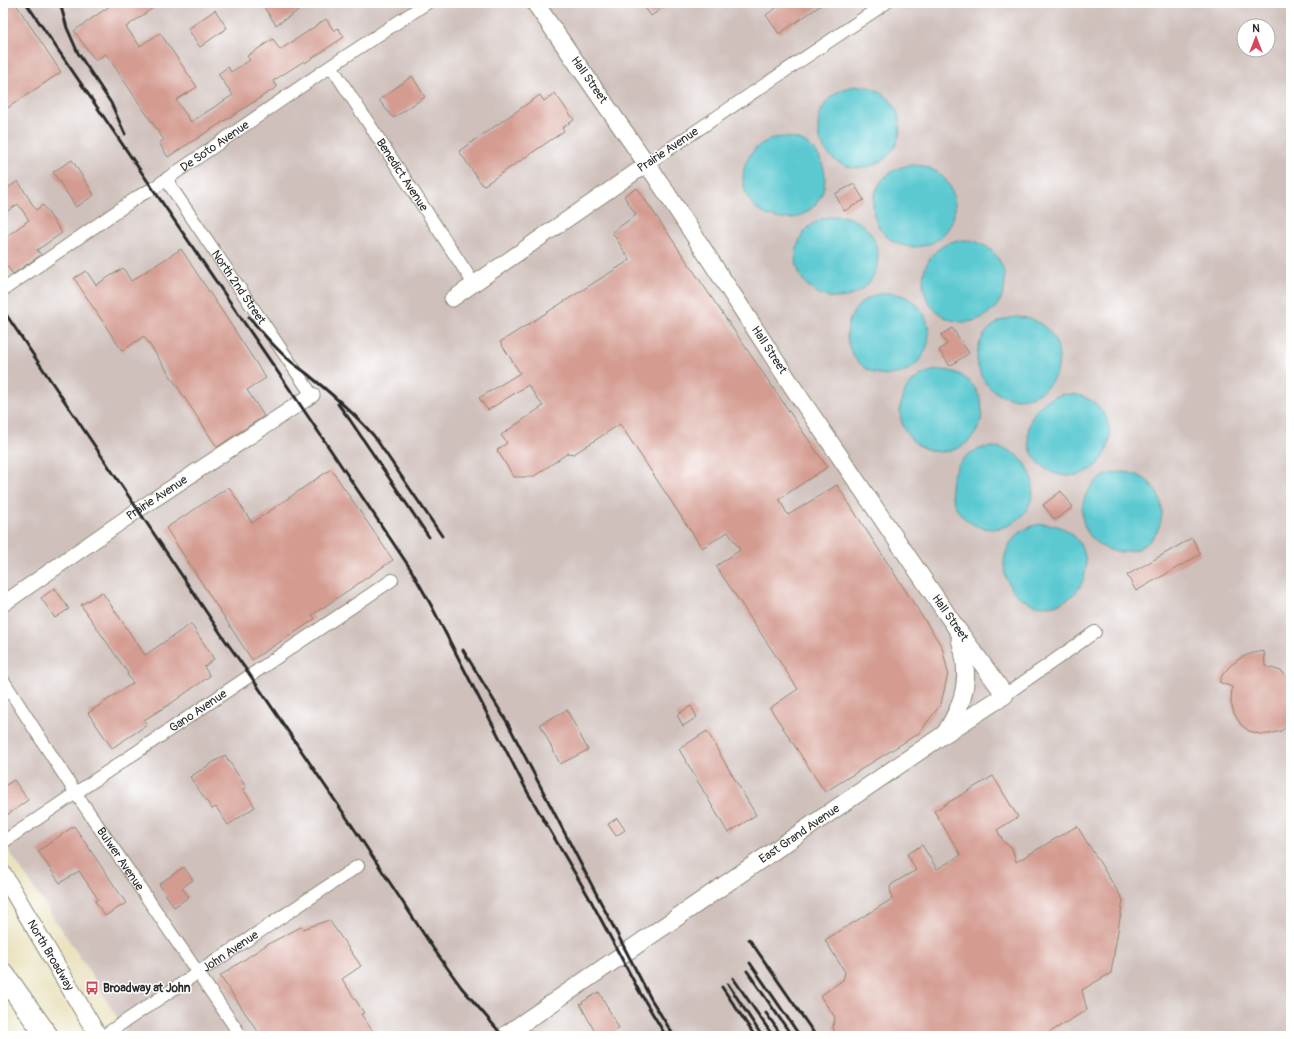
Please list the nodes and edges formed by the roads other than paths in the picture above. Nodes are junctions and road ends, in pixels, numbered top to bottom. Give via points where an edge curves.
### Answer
1 (427, 3) edge
2 (535, 3) edge
3 (886, 3) edge
4 (331, 66) junction
5 (647, 164) junction
6 (169, 177) junction
7 (474, 284) junction
8 (3, 290) edge
9 (452, 298) dead end
10 (312, 395) joint
11 (392, 580) dead end
12 (3, 604) edge
13 (957, 629) junction
14 (1095, 632) dead end
15 (3, 680) edge
16 (1004, 695) junction
17 (943, 735) junction
18 (75, 792) junction
19 (3, 842) edge
20 (358, 866) dead end
21 (3, 874) edge
22 (198, 972) junction
23 (3, 974) edge
24 (47, 1036) edge
25 (98, 1036) edge
26 (103, 1036) edge
27 (241, 1036) edge
28 (504, 1036) edge

1 - 4 street, De Soto Avenue
2 - 5 main road, Hall Street
3 - 5 street, Prairie Avenue
4 - 6 street, De Soto Avenue
4 - 7 street, Benedict Avenue
5 - 7 street, Prairie Avenue
5 - 13 main road, Hall Street
6 - 8 street, De Soto Avenue
6 - 10 street, North 2nd Street via 171,187
7 - 9 street, Prairie Avenue
10 - 12 street, Prairie Avenue via 138,510
11 - 18 street, Gano Avenue
13 - 16 main road, Hall Street
13 - 17 main road via 964,652 966,680 959,707
14 - 16 street, East Grand Avenue
15 - 18 street, Bulwer Avenue
16 - 17 main road, East Grand Avenue
17 - 28 main road, East Grand Avenue
18 - 19 street, Gano Avenue
18 - 22 street, Bulwer Avenue
20 - 22 street, John Avenue
21 - 25 main road, North Broadway
22 - 26 street, John Avenue
22 - 27 street, Bulwer Avenue
23 - 24 highway

